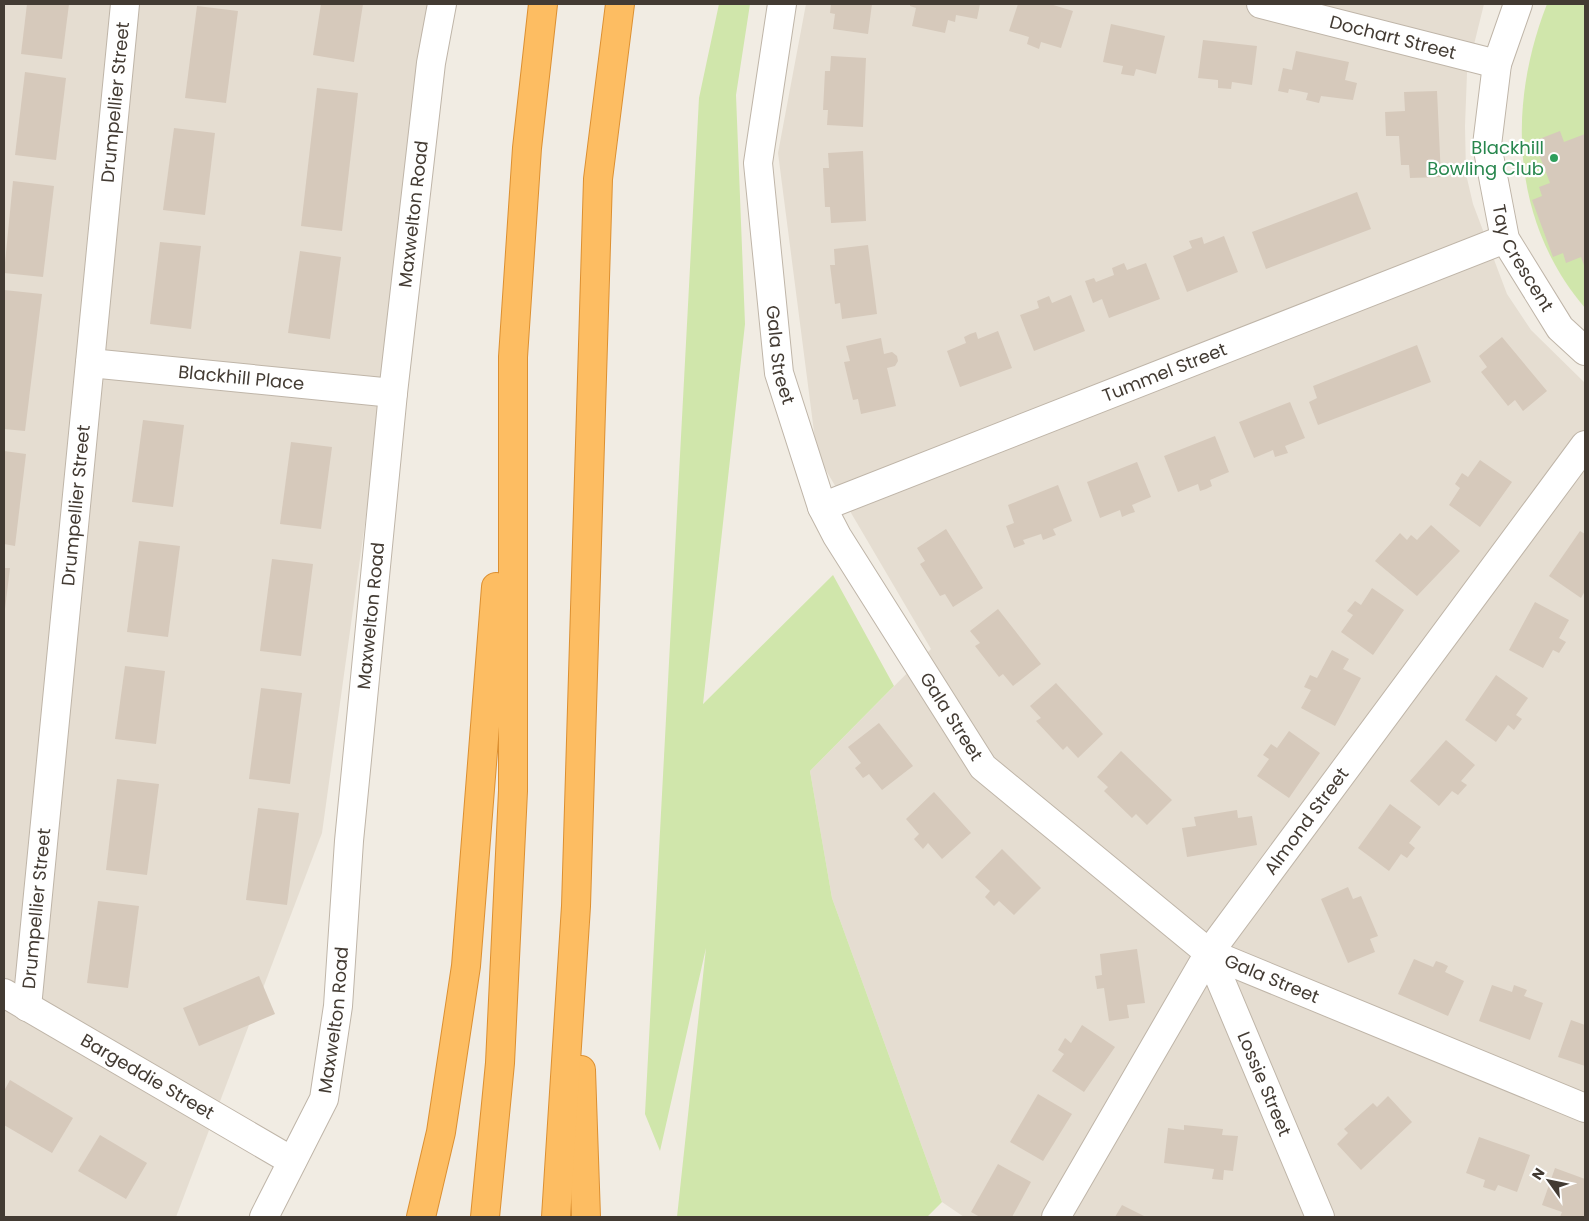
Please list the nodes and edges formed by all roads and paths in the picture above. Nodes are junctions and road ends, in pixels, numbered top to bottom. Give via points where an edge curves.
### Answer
1 (125, 4) edge
2 (442, 4) edge
3 (544, 4) edge
4 (620, 4) edge
5 (782, 4) edge
6 (1261, 4) edge
7 (1518, 4) edge
8 (1497, 64) junction
9 (1505, 239) junction
10 (1585, 351) edge
11 (513, 357) junction
12 (90, 363) junction
13 (393, 393) junction
14 (1585, 445) edge
15 (822, 507) junction
16 (576, 906) junction
17 (1208, 953) junction
18 (4, 993) edge
19 (27, 1007) junction
20 (1585, 1108) edge
21 (292, 1161) junction
22 (264, 1217) edge
23 (421, 1217) edge
24 (485, 1217) edge
25 (556, 1217) edge
26 (586, 1217) edge
27 (1056, 1217) edge
28 (1320, 1217) edge

1 - 12 street, Drumpellier Street
2 - 13 street, Maxwelton Road via 430,63
3 - 11 highway via 527,148
4 - 16 highway via 598,180
5 - 15 street, Gala Street via 758,163 779,373
6 - 8 street, Dochart Street
7 - 8 street, Tay Crescent
8 - 9 street, Tay Crescent via 1487,146
9 - 10 street, Tay Crescent via 1560,328
9 - 15 street, Tummel Street
11 - 23 highway via 466,966 441,1132
11 - 24 highway via 513,791 500,1064
12 - 13 street, Blackhill Place
12 - 19 street, Drumpellier Street
13 - 21 street, Maxwelton Road via 349,841 338,1006 324,1099
14 - 17 street, Almond Street
15 - 17 street, Gala Street via 837,536 983,767
16 - 25 highway
16 - 26 highway
17 - 20 street, Gala Street
17 - 27 street, Almond Street
17 - 28 street, Lossie Street
18 - 19 street, Bargeddie Street
19 - 21 street, Bargeddie Street
21 - 22 street, Maxwelton Road

